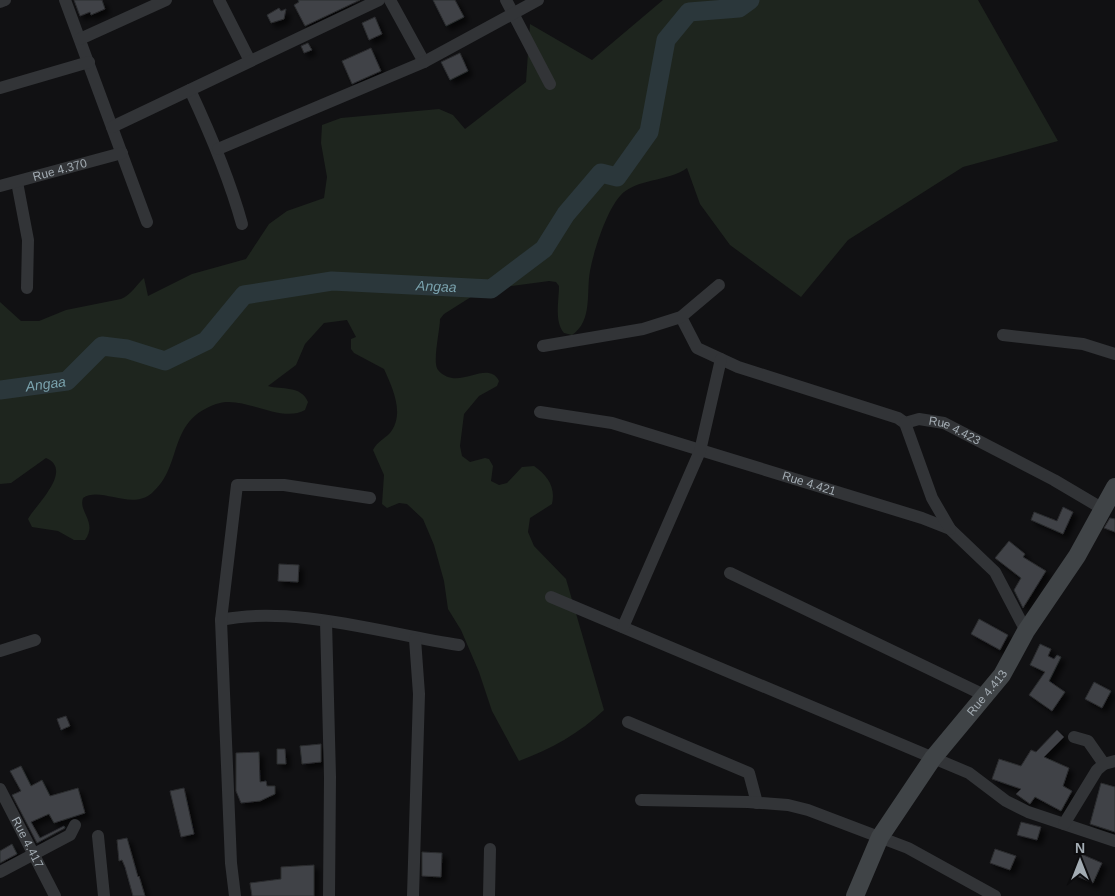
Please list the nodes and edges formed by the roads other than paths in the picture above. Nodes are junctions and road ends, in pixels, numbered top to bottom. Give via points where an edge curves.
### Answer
1 (5, 0) edge
2 (65, 0) edge
3 (166, 0) edge
4 (220, 0) edge
5 (379, 0) edge
6 (390, 0) edge
7 (506, 0) edge
8 (538, 0) edge
9 (0, 2) edge
10 (513, 14) junction
11 (80, 39) junction
12 (250, 61) junction
13 (89, 62) junction
14 (424, 62) junction
15 (550, 84) dead end
16 (0, 88) edge
17 (190, 90) junction
18 (112, 127) junction
19 (218, 149) junction
20 (122, 153) junction
21 (17, 182) junction
22 (0, 186) edge
23 (147, 222) dead end
24 (242, 224) dead end
25 (720, 285) dead end
26 (27, 288) dead end
27 (681, 317) junction
28 (1003, 335) dead end
29 (542, 346) dead end
30 (1115, 354) edge
31 (721, 359) junction
32 (540, 412) dead end
33 (906, 423) junction
34 (700, 450) junction
35 (1115, 488) edge
36 (370, 498) dead end
37 (1103, 509) junction
38 (950, 529) junction
39 (730, 573) dead end
40 (551, 597) dead end
41 (221, 620) junction
42 (326, 622) junction
43 (623, 627) junction
44 (1026, 632) junction
45 (415, 639) junction
46 (35, 640) dead end
47 (459, 646) dead end
48 (0, 651) edge
49 (986, 696) junction
50 (628, 722) dead end
51 (1074, 737) dead end
52 (933, 758) junction
53 (1109, 762) edge
54 (0, 789) edge
55 (641, 800) dead end
56 (757, 803) junction
57 (1064, 824) junction
58 (75, 825) dead end
59 (98, 836) dead end
60 (880, 837) junction
61 (1115, 841) edge
62 (490, 849) dead end
63 (35, 855) junction
64 (0, 872) edge
65 (55, 896) edge
66 (104, 896) edge
67 (235, 896) edge
68 (329, 896) edge
69 (413, 896) edge
70 (489, 896) edge
71 (856, 896) edge
72 (995, 896) edge

1 - 9 street
2 - 11 street
3 - 11 street
4 - 12 street
5 - 12 street
6 - 14 street
7 - 10 street
8 - 10 street
10 - 14 street
10 - 15 street
11 - 13 street
12 - 17 street
13 - 16 street
13 - 18 street
14 - 19 street
17 - 18 street
17 - 19 street
18 - 20 street
19 - 24 street
20 - 21 street, Rue 4.370
20 - 23 street
21 - 22 street, Rue 4.370
21 - 26 street via 28,240
25 - 27 street
27 - 29 street via 643,329
27 - 31 street, Rue 4.423 via 697,348
28 - 30 street via 1083,344
31 - 33 street, Rue 4.423
31 - 34 street
32 - 34 street, Rue 4.421 via 612,424
33 - 37 street, Rue 4.423 via 918,419 944,423
33 - 38 street via 932,498
34 - 38 street, Rue 4.421
34 - 43 street
35 - 37 street, Rue 4.413
36 - 41 street via 284,486 237,485
37 - 44 street, Rue 4.413 via 1077,556
38 - 44 street, Rue 4.421 via 995,572
39 - 49 street
40 - 43 street
41 - 42 street via 288,616
41 - 67 street
42 - 45 street
42 - 68 street
43 - 52 street
44 - 49 street, Rue 4.413
45 - 47 street
45 - 69 street via 419,694
46 - 48 street
49 - 52 street, Rue 4.413
50 - 56 street via 749,773
51 - 53 street via 1088,741
52 - 57 street via 969,773 1006,801
52 - 60 street, Rue 4.413
53 - 57 street via 1097,770
54 - 63 street, Rue 4.417
55 - 56 street
56 - 60 street via 808,810
57 - 61 street
58 - 63 street via 70,835
59 - 66 street
60 - 71 street, Rue 4.413
60 - 72 street via 908,848
62 - 70 street
63 - 64 street
63 - 65 street, Rue 4.417

